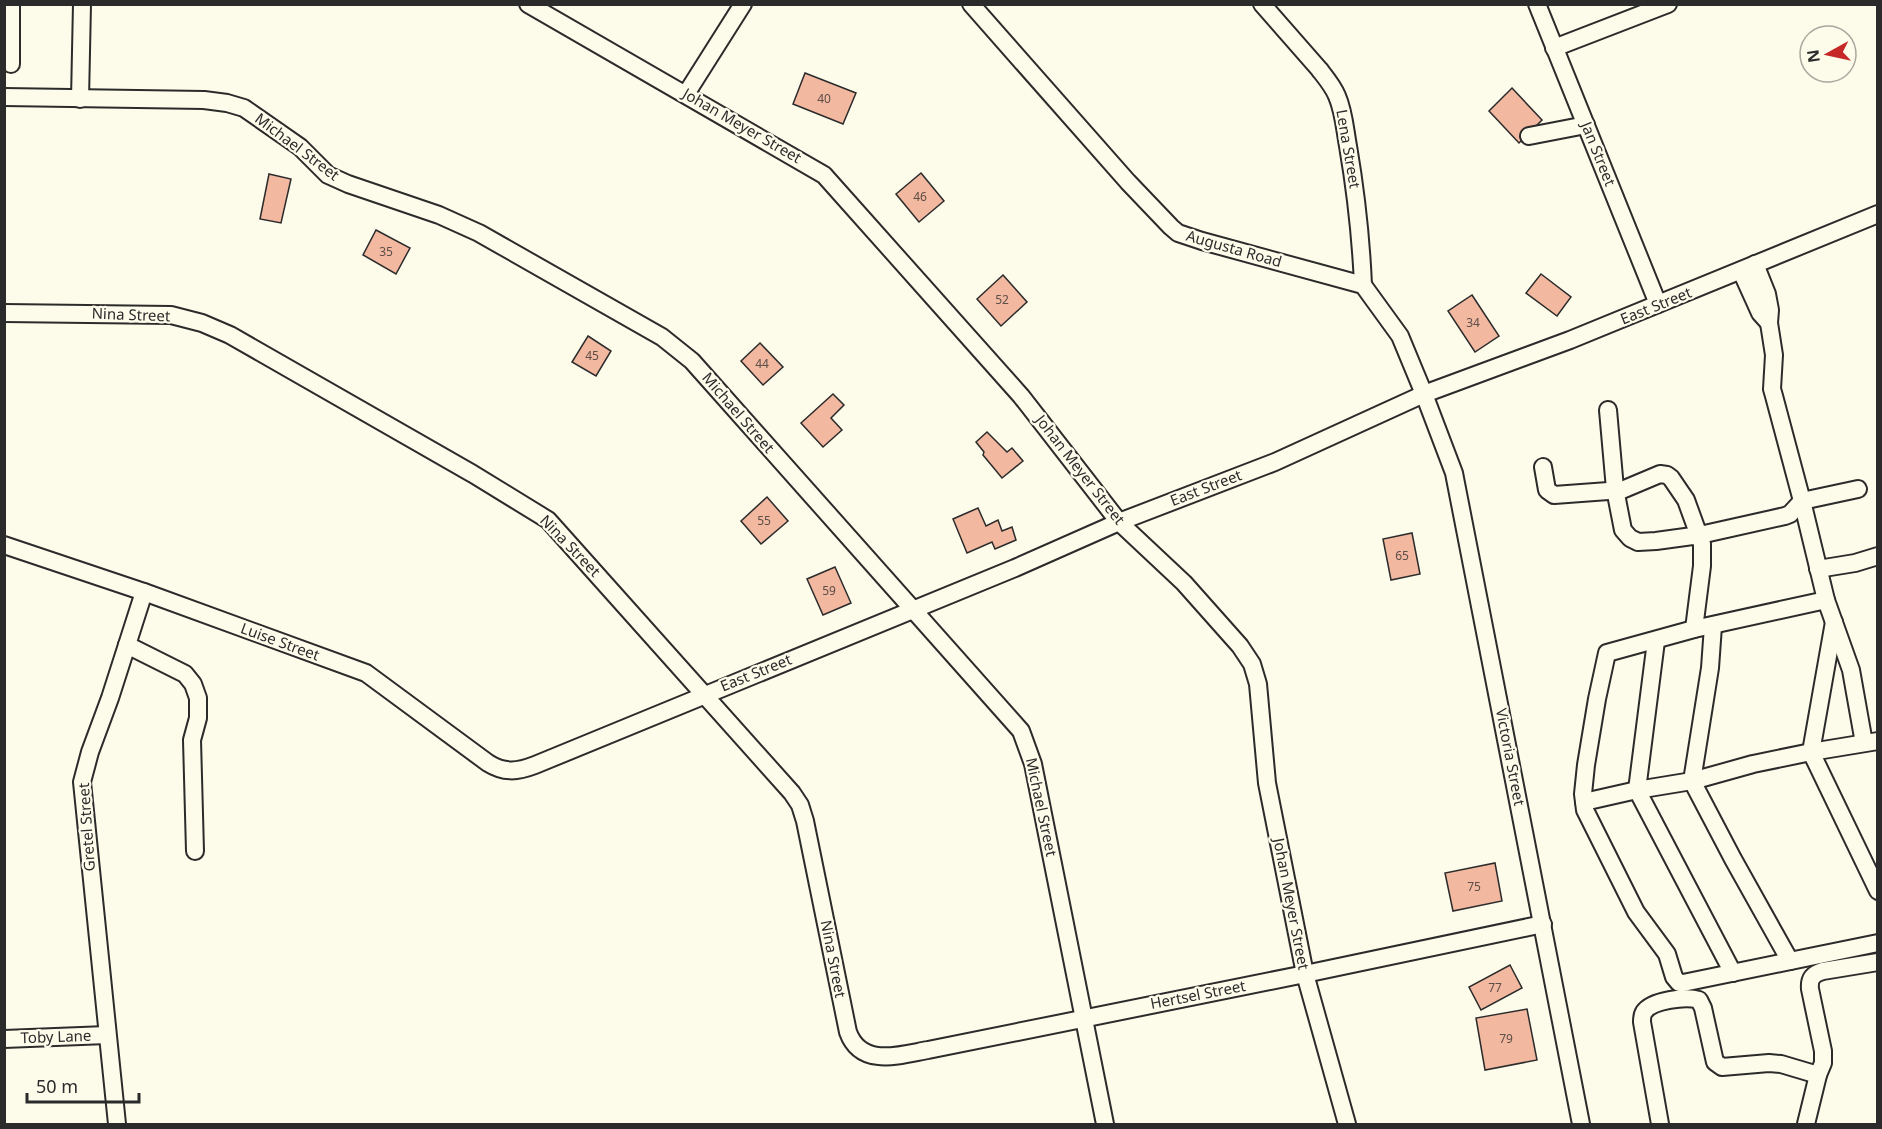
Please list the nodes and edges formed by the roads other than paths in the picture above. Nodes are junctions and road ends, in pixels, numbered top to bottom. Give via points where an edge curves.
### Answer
1 (11, 4) edge
2 (82, 4) edge
3 (528, 4) edge
4 (743, 4) edge
5 (971, 4) edge
6 (1262, 4) edge
7 (1537, 4) edge
8 (1668, 4) edge
9 (1554, 48) junction
10 (11, 63) dead end
11 (686, 94) junction
12 (4, 97) edge
13 (80, 99) junction
14 (1586, 125) junction
15 (1529, 136) dead end
16 (1878, 214) edge
17 (1748, 267) junction
18 (1363, 285) junction
19 (1658, 304) junction
20 (4, 313) edge
21 (1424, 394) junction
22 (1608, 410) dead end
23 (1543, 467) dead end
24 (1615, 489) junction
25 (1858, 489) dead end
26 (1802, 501) junction
27 (1119, 522) junction
28 (1700, 535) junction
29 (4, 544) edge
30 (1878, 556) edge
31 (1818, 569) junction
32 (144, 592) junction
33 (1826, 600) junction
34 (912, 610) junction
35 (1834, 622) junction
36 (1713, 626) junction
37 (1694, 629) junction
38 (1656, 640) junction
39 (127, 645) junction
40 (705, 694) junction
41 (1871, 742) edge
42 (1811, 752) junction
43 (534, 765) joint
44 (1692, 781) junction
45 (1637, 790) junction
46 (1584, 802) junction
47 (195, 851) dead end
48 (1878, 891) edge
49 (1543, 924) junction
50 (1878, 942) edge
51 (1790, 961) junction
52 (1878, 962) edge
53 (1733, 972) junction
54 (1305, 974) junction
55 (1084, 1018) junction
56 (107, 1035) junction
57 (4, 1039) edge
58 (855, 1046) joint
59 (1818, 1076) junction
60 (117, 1125) edge
61 (1105, 1125) edge
62 (1347, 1125) edge
63 (1581, 1125) edge
64 (1660, 1125) edge
65 (1806, 1125) edge

1 - 10 street
2 - 13 street
3 - 11 street, Johan Meyer Street
4 - 11 street
5 - 18 street, Augusta Road via 1128,182 1179,233
6 - 18 street, Lena Street via 1328,80 1338,97 1358,204
7 - 9 street, Jan Street
8 - 9 street
9 - 14 street, Jan Street
11 - 27 street, Johan Meyer Street via 824,175 1021,396
12 - 13 street, Michael Street
13 - 34 street, Michael Street via 204,100 243,108 300,147 328,175 479,233 662,337 692,362
14 - 15 street
14 - 19 street, Jan Street
16 - 17 street, East Street
17 - 19 street, East Street
17 - 26 street via 1760,313 1769,323 1774,355 1772,389
18 - 21 street via 1400,336
19 - 21 street, East Street
20 - 40 street, Nina Street via 171,315 230,335 548,520
21 - 27 street, East Street via 1275,462
21 - 49 street, Victoria Street via 1454,473
22 - 24 street
23 - 24 street via 1547,490 1554,495
24 - 28 street via 1623,530 1634,540
24 - 28 street via 1667,475 1686,500
25 - 26 street
26 - 28 street via 1785,516
26 - 31 street
27 - 34 street, East Street
27 - 54 street, Johan Meyer Street via 1184,583 1246,654 1255,670 1268,783
28 - 37 street via 1703,552
29 - 32 street, Luise Street
30 - 31 street
31 - 33 street
32 - 39 street, Gretel Street
32 - 43 street, Luise Street via 366,673 497,769 516,771
33 - 35 street
33 - 36 street
34 - 40 street, East Street
34 - 55 street, Michael Street via 1017,726 1027,744
35 - 41 street
35 - 42 street
36 - 37 street
36 - 44 street
37 - 38 street
38 - 45 street
38 - 46 street via 1610,651 1605,656 1586,765
39 - 47 street via 185,674 198,698 192,740
39 - 56 street, Gretel Street via 82,782
40 - 43 street, East Street
40 - 58 street, Nina Street via 801,806 848,1032
41 - 42 street
42 - 44 street
42 - 48 street
44 - 45 street
44 - 51 street
45 - 46 street
45 - 53 street
46 - 53 street via 1589,820 1636,912 1667,954 1676,981 1683,983
49 - 54 street, Hertsel Street
49 - 63 street, Victoria Street
50 - 51 street
51 - 53 street
52 - 59 street via 1823,971 1810,980 1823,1051
54 - 55 street, Hertsel Street
54 - 62 street, Johan Meyer Street
55 - 58 street, Hertsel Street via 891,1056 872,1055
55 - 61 street, Michael Street
56 - 57 street, Toby Lane
56 - 60 street, Gretel Street
59 - 64 street via 1781,1064 1722,1067 1715,1062 1698,1000 1674,999 1653,1005 1645,1011 1642,1022
59 - 65 street

